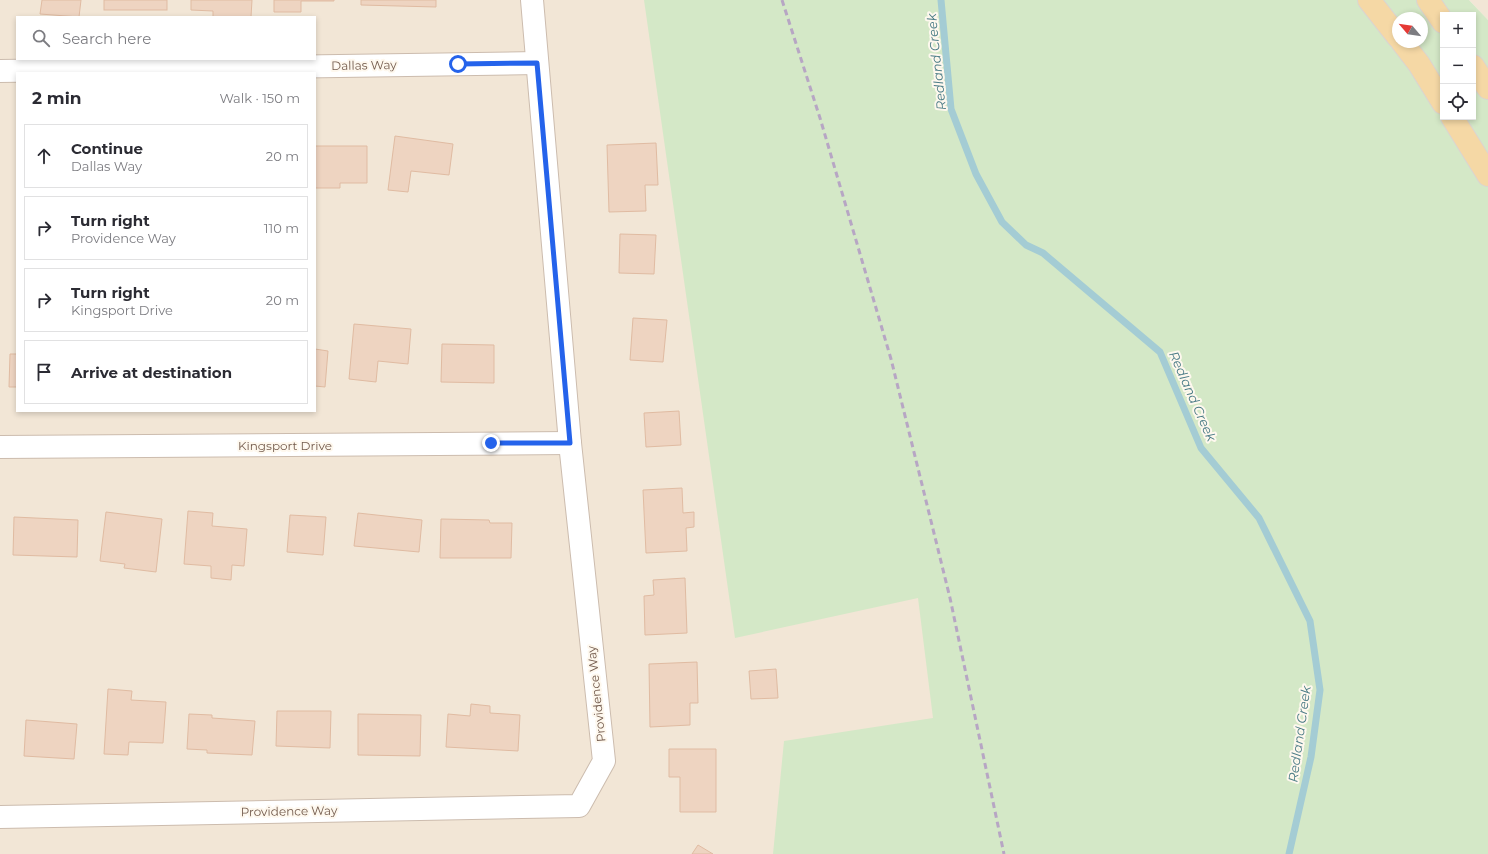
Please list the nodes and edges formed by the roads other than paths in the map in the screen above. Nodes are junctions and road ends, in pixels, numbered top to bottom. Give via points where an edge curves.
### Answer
1 (532, 0) edge
2 (1370, 0) edge
3 (1428, 0) edge
4 (1440, 18) edge
5 (1392, 29) edge
6 (1407, 48) edge
7 (537, 63) junction
8 (1476, 70) edge
9 (0, 71) edge
10 (1488, 88) edge
11 (1440, 97) edge
12 (1454, 120) edge
13 (1488, 175) edge
14 (570, 443) junction
15 (0, 447) edge
16 (0, 817) edge

1 - 7 street, Providence Way
2 - 5 main road
3 - 4 main road
6 - 11 main road
7 - 9 street, Dallas Way
7 - 14 street, Providence Way
8 - 10 main road
12 - 13 main road
14 - 15 street, Kingsport Drive
14 - 16 street, Providence Way via 604,761 579,806

